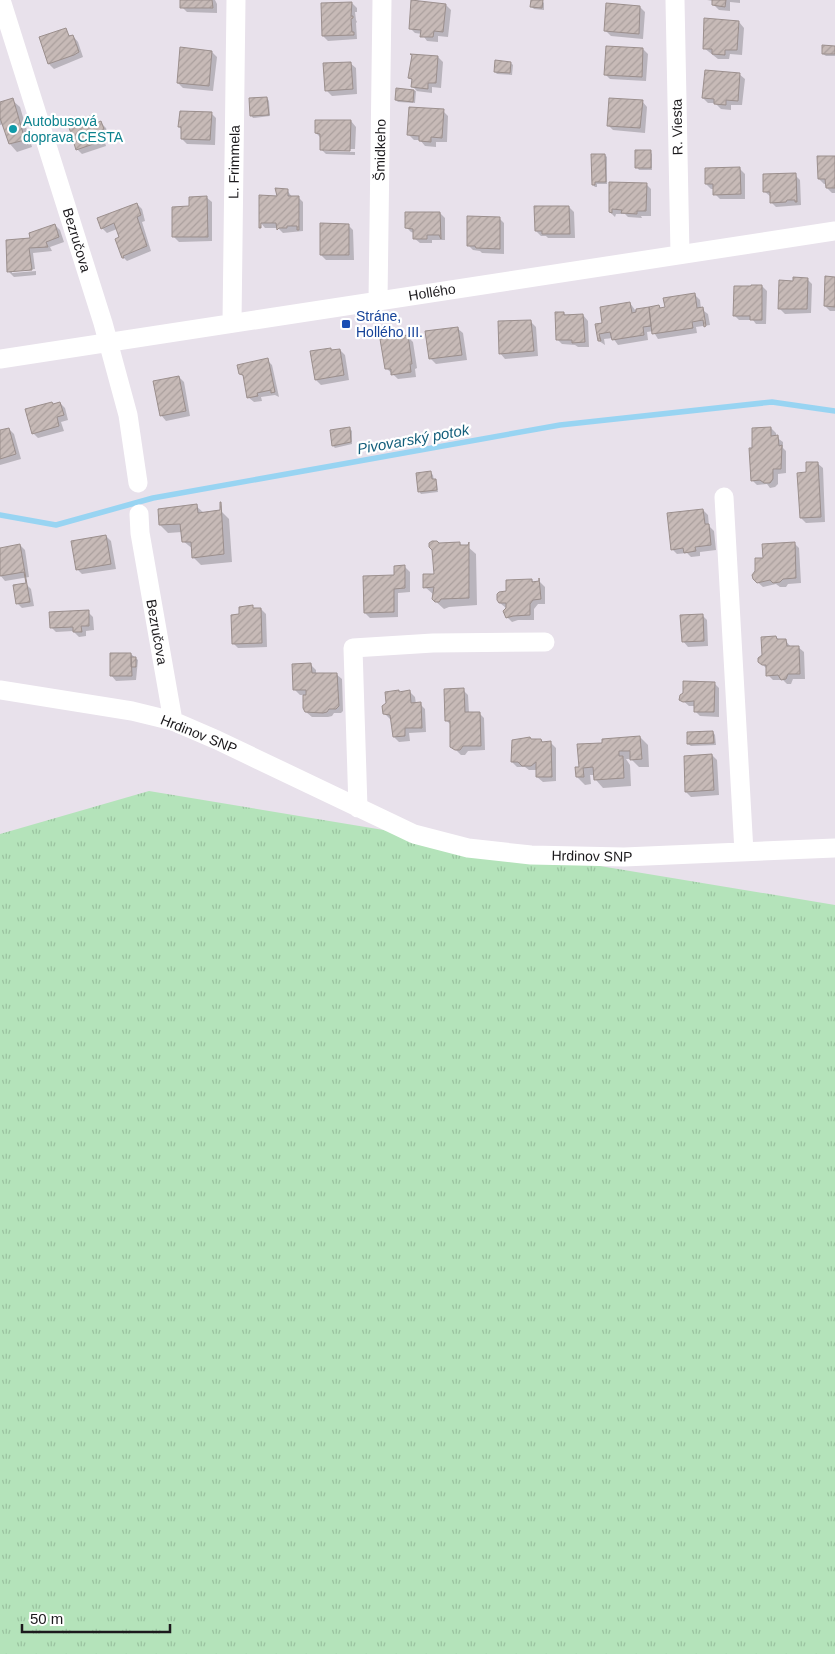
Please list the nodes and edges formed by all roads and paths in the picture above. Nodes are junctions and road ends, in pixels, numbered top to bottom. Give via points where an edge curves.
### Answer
1 (2, 0) edge
2 (236, 0) edge
3 (382, 0) edge
4 (675, 0) edge
5 (835, 231) edge
6 (680, 254) junction
7 (378, 301) junction
8 (232, 323) junction
9 (108, 342) junction
10 (0, 359) edge
11 (138, 483) dead end
12 (724, 497) dead end
13 (139, 514) dead end
14 (545, 642) dead end
15 (0, 690) edge
16 (173, 721) junction
17 (358, 808) junction
18 (835, 848) edge
19 (744, 852) junction

1 - 9 street, Bezručova
2 - 8 street, L. Frimmela
3 - 7 street, Šmidkeho
4 - 6 street, R. Viesta
5 - 6 street, Hollého
6 - 7 street, Hollého
7 - 8 street, Hollého
8 - 9 street, Hollého
9 - 10 street, Hollého
9 - 11 street, Bezručova via 128,415
12 - 19 street
13 - 16 street, Bezručova
14 - 17 street via 432,643 354,648
15 - 16 street, Hrdinov SNP via 132,711
16 - 17 street, Hrdinov SNP
17 - 19 street, Hrdinov SNP via 414,834 468,848 531,855 615,857
18 - 19 street, Hrdinov SNP

